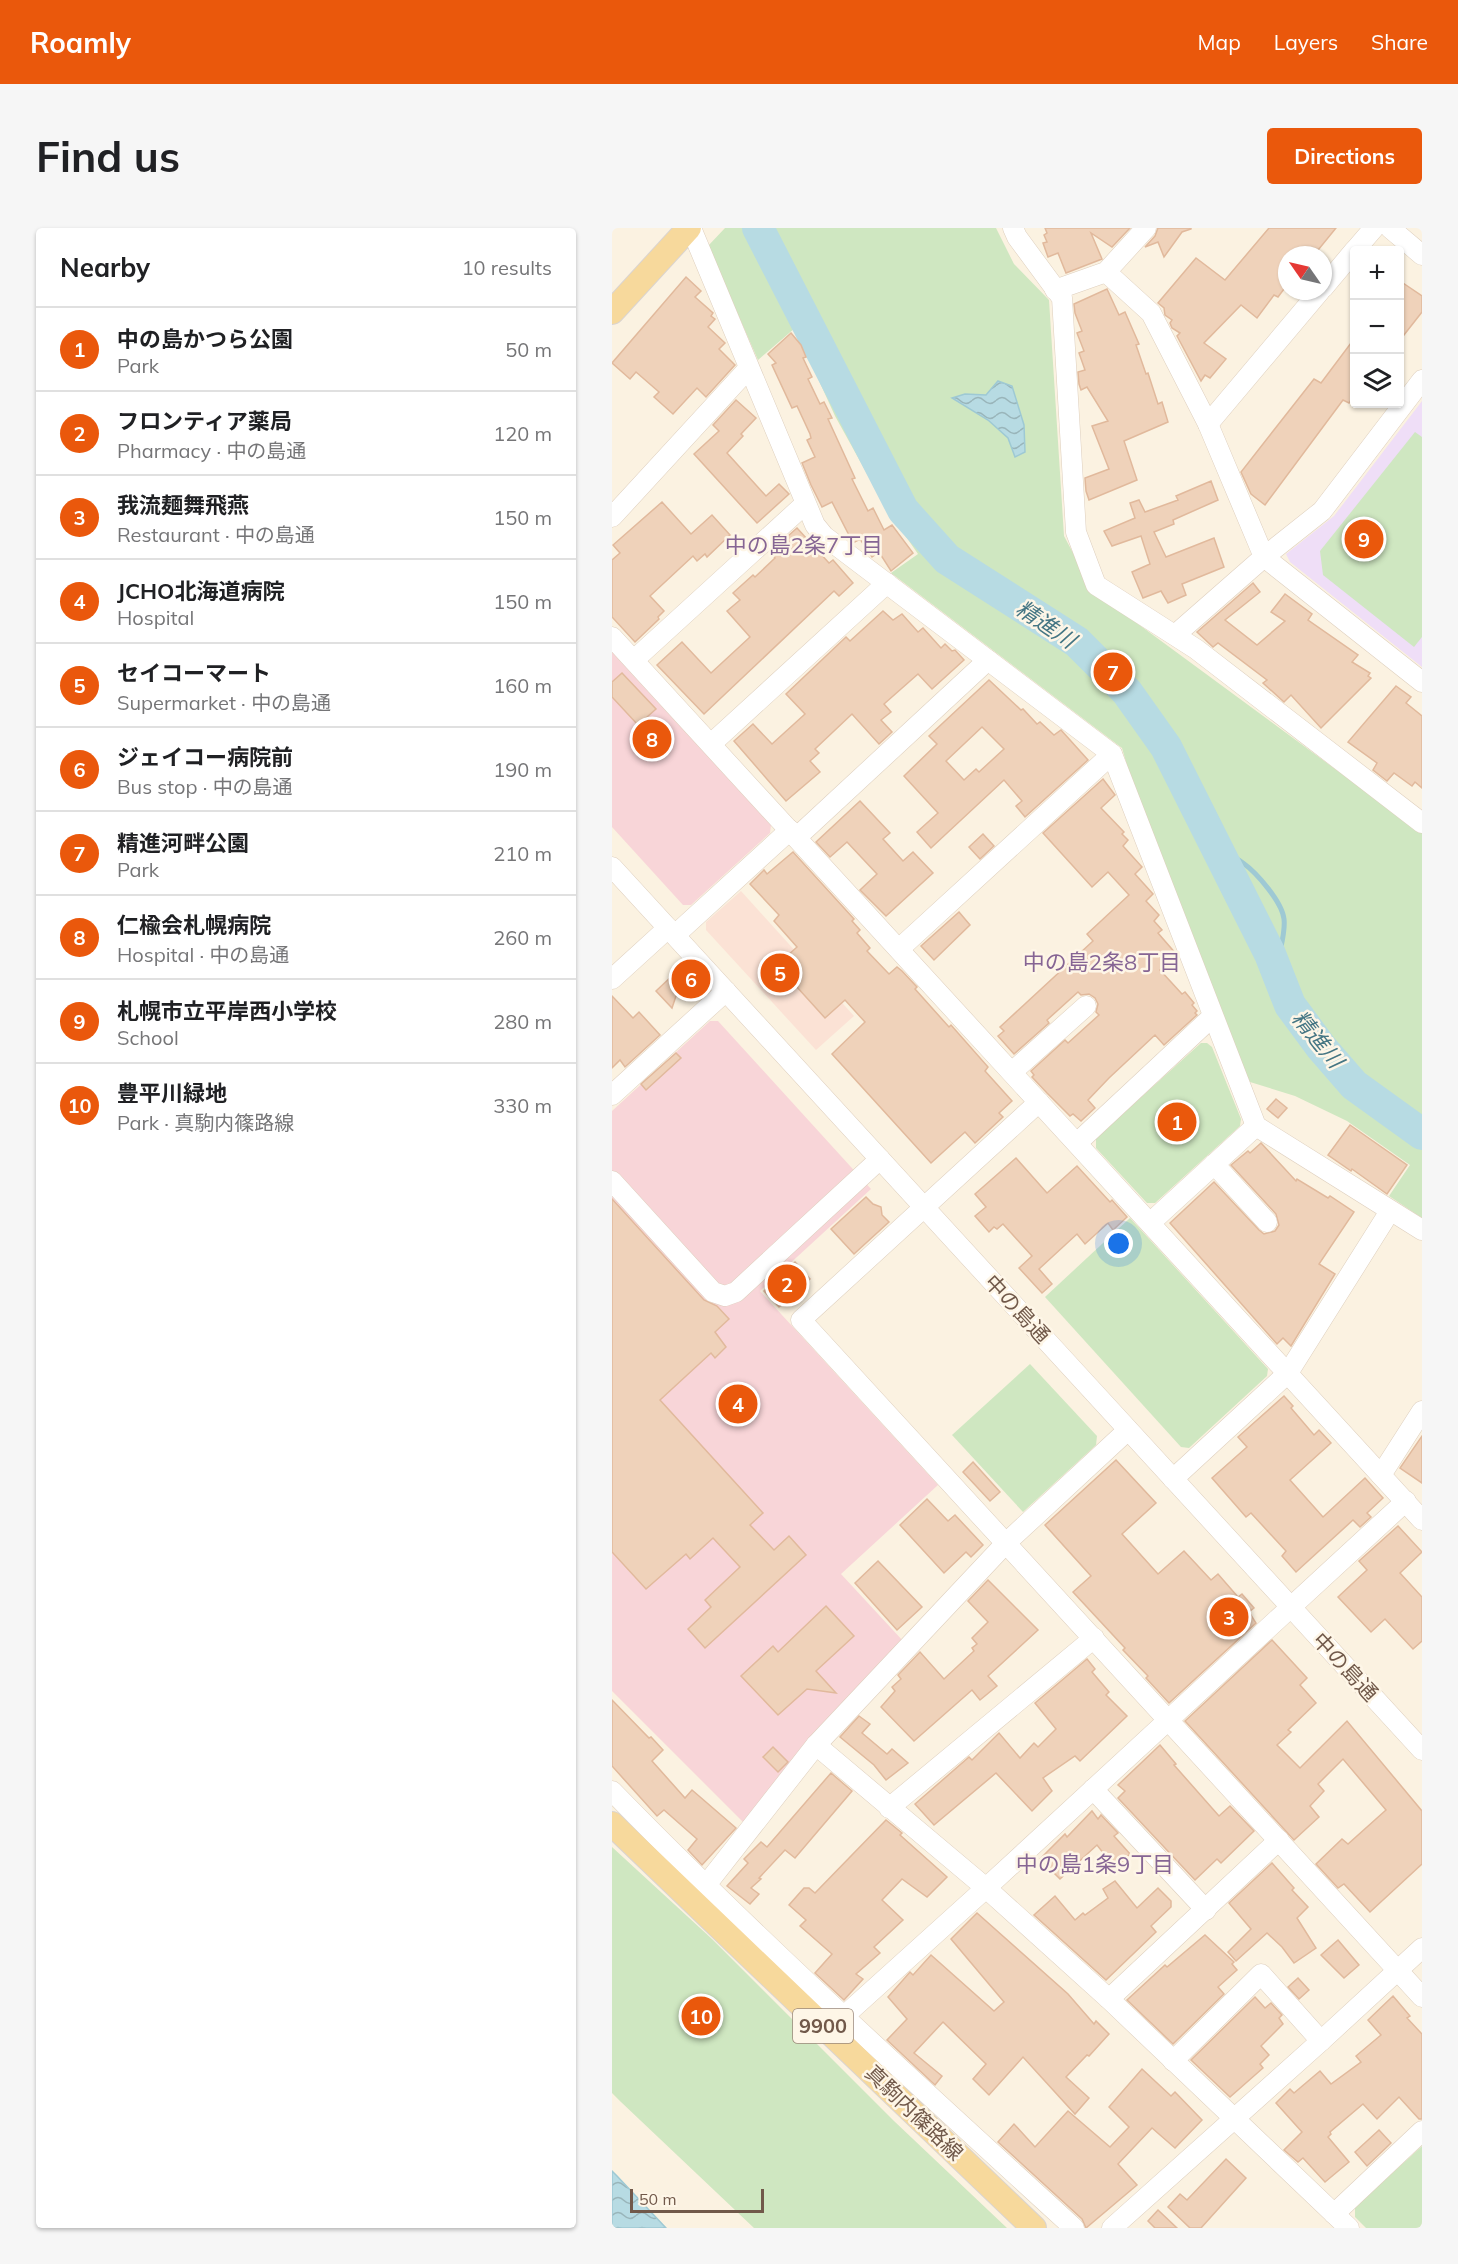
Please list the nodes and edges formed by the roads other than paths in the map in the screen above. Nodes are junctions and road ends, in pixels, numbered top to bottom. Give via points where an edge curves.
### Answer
1 (690, 228) edge
2 (1013, 228) edge
3 (1146, 228) edge
4 (1374, 228) edge
5 (1390, 228) edge
6 (1359, 246) edge
7 (1422, 255) edge
8 (1350, 257) edge
9 (1106, 272) junction
10 (1332, 278) edge
11 (1055, 290) junction
12 (1313, 300) edge
13 (612, 312) edge
14 (748, 369) junction
15 (1422, 380) edge
16 (1208, 424) junction
17 (804, 504) junction
18 (612, 517) edge
19 (1264, 557) junction
20 (887, 583) junction
21 (1175, 635) junction
22 (612, 636) edge
23 (634, 660) junction
24 (988, 660) junction
25 (1422, 682) edge
26 (711, 744) junction
27 (1112, 754) junction
28 (1422, 823) edge
29 (793, 834) junction
30 (612, 867) edge
31 (671, 931) junction
32 (899, 949) junction
33 (612, 979) edge
34 (726, 991) junction
35 (1086, 1006) dead end
36 (1212, 1017) junction
37 (1012, 1072) junction
38 (612, 1095) edge
39 (1039, 1102) junction
40 (1256, 1126) junction
41 (1077, 1143) junction
42 (880, 1159) junction
43 (1214, 1164) junction
44 (612, 1181) edge
45 (925, 1208) junction
46 (1390, 1211) junction
47 (1267, 1222) dead end
48 (1150, 1223) junction
49 (1422, 1230) edge
50 (1288, 1373) junction
51 (1422, 1411) edge
52 (1128, 1430) junction
53 (1381, 1475) junction
54 (1173, 1479) junction
55 (1406, 1502) junction
56 (1422, 1520) edge
57 (1006, 1543) junction
58 (1291, 1607) junction
59 (1094, 1638) junction
60 (1168, 1720) junction
61 (816, 1745) junction
62 (1422, 1750) edge
63 (1093, 1788) junction
64 (612, 1791) edge
65 (889, 1808) junction
66 (612, 1824) edge
67 (1280, 1840) junction
68 (706, 1885) junction
69 (986, 1888) junction
70 (1206, 1910) junction
71 (1422, 1948) edge
72 (1398, 1971) junction
73 (1422, 1997) edge
74 (1108, 1999) junction
75 (843, 2017) junction
76 (1321, 2041) junction
77 (1173, 2061) junction
78 (1235, 2119) junction
79 (1422, 2131) edge
80 (1334, 2214) junction
81 (1034, 2228) edge
82 (1074, 2228) edge
83 (1112, 2228) edge
84 (1349, 2228) edge

1 - 13 main road
1 - 14 street
2 - 11 street
3 - 9 street
4 - 6 street
5 - 7 street
8 - 10 street
9 - 11 street
9 - 16 street via 1151,313
11 - 21 street via 1062,298 1076,532 1096,585
12 - 16 street
14 - 17 street
14 - 18 street
15 - 19 street via 1322,510
16 - 19 street
17 - 20 street via 824,536
17 - 23 street
19 - 21 street
19 - 25 street
20 - 24 street
20 - 26 street
21 - 28 street
22 - 23 street
23 - 26 street
24 - 27 street
24 - 29 street
26 - 29 street
27 - 32 street
27 - 36 street
29 - 31 street
29 - 32 street
30 - 31 street, 中の島通
31 - 33 street
31 - 34 street, 中の島通
32 - 37 street
34 - 38 street
34 - 42 street, 中の島通
35 - 37 street
36 - 40 street
36 - 41 street
37 - 39 street
39 - 41 street
39 - 45 street
40 - 43 street
40 - 46 street
41 - 48 street
42 - 44 street via 736,1292 725,1296 713,1292
42 - 45 street, 中の島通
43 - 47 street
43 - 48 street
45 - 52 street, 中の島通
45 - 57 street via 801,1320
46 - 49 street
46 - 50 street
48 - 50 street
50 - 53 street
50 - 54 street
51 - 53 street
52 - 54 street, 中の島通
52 - 57 street
53 - 55 street
54 - 58 street, 中の島通
55 - 56 street
55 - 58 street
57 - 59 street
57 - 61 street
58 - 60 street
58 - 62 street, 中の島通
59 - 60 street
59 - 65 street
60 - 63 street
60 - 67 street
61 - 65 street
61 - 68 street
63 - 69 street
63 - 70 street
64 - 68 street
65 - 69 street
66 - 81 main road, 真駒内篠路線 / 9900
67 - 70 street
67 - 72 street
68 - 75 street
69 - 74 street
69 - 75 street
70 - 74 street
71 - 72 street
72 - 73 street
72 - 76 street
74 - 77 street
75 - 82 street
76 - 77 street via 1261,1974
76 - 78 street
77 - 78 street
78 - 80 street
78 - 83 street
79 - 80 street
80 - 84 street

